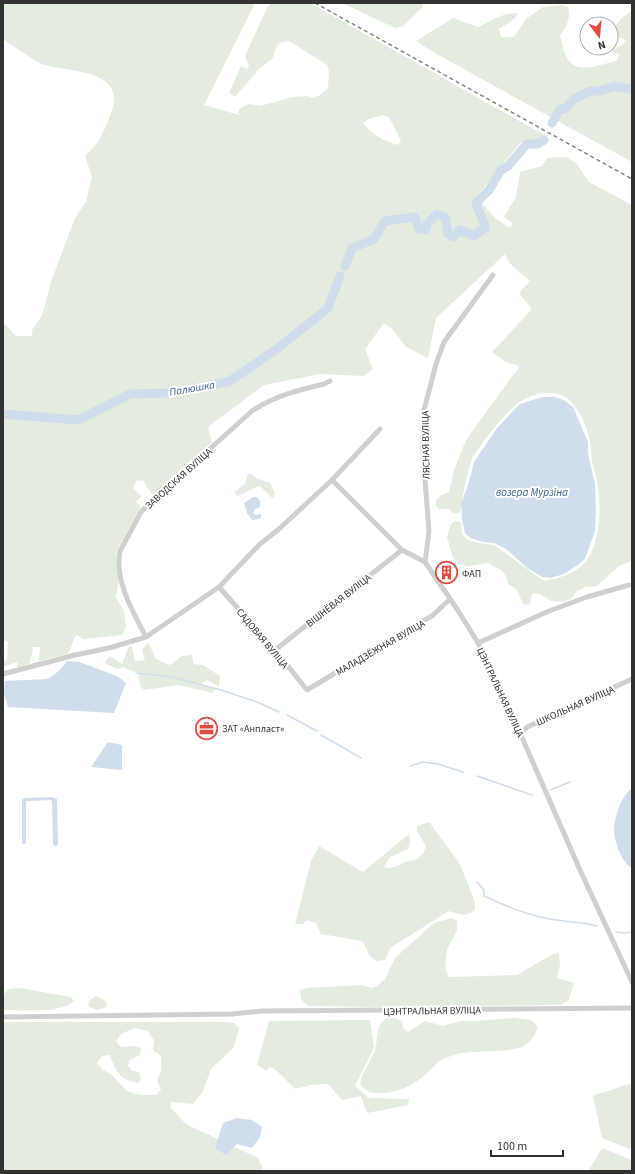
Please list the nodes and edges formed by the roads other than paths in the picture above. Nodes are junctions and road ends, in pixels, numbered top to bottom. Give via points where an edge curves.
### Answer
1 (493, 275) dead end
2 (330, 381) dead end
3 (380, 429) dead end
4 (332, 480) junction
5 (402, 550) junction
6 (425, 562) junction
7 (629, 585) dead end
8 (219, 587) junction
9 (450, 600) junction
10 (146, 637) junction
11 (478, 643) junction
12 (275, 650) junction
13 (3, 674) edge
14 (632, 679) edge
15 (307, 690) joint
16 (521, 733) junction
17 (632, 982) edge
18 (632, 1008) edge
19 (3, 1017) edge

1 - 6 street, ЛЯСНАЯ ВУЛІЦА via 444,342 429,388 424,410 423,454 429,531
2 - 10 street, ЗАВОДСКАЯ ВУЛІЦА via 278,397 252,411 141,512 118,557 123,591
3 - 4 street
4 - 5 street, ЦЭНТРАЛЬНАЯ ВУЛІЦА
4 - 8 street via 260,544
5 - 6 street, ЦЭНТРАЛЬНАЯ ВУЛІЦА
5 - 12 street, ВІШНЁВАЯ ВУЛІЦА
6 - 9 street, ЦЭНТРАЛЬНАЯ ВУЛІЦА
7 - 11 street, ЦЭНТРАЛЬНАЯ ВУЛІЦА via 549,611
8 - 10 street
8 - 12 street, САДОВАЯ ВУЛІЦА
9 - 11 street, ЦЭНТРАЛЬНАЯ ВУЛІЦА
9 - 15 street, МАЛАДЗЁЖНАЯ ВУЛІЦА via 432,616
10 - 13 street
11 - 16 street, ЦЭНТРАЛЬНАЯ ВУЛІЦА
12 - 15 street, САДОВАЯ ВУЛІЦА
14 - 16 street, ШКОЛЬНАЯ ВУЛІЦА via 527,727
16 - 17 street, ЦЭНТРАЛЬНАЯ ВУЛІЦА
18 - 19 street, ЦЭНТРАЛЬНАЯ ВУЛІЦА

